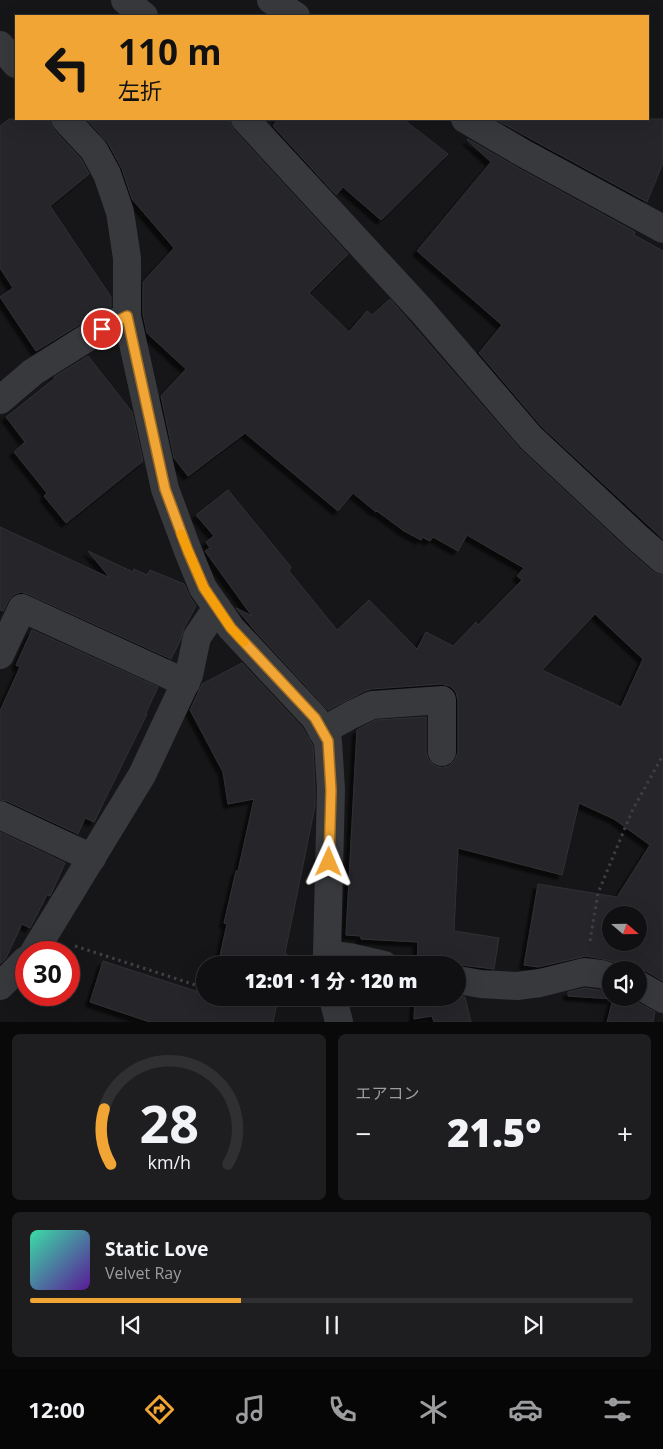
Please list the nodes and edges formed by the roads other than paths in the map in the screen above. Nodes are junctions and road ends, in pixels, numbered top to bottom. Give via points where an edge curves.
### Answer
1 (125, 0) edge
2 (272, 0) edge
3 (143, 15) edge
4 (294, 15) edge
5 (66, 120) edge
6 (246, 120) edge
7 (467, 120) edge
8 (663, 229) edge
9 (127, 316) junction
10 (0, 400) edge
11 (663, 560) edge
12 (217, 608) junction
13 (0, 655) edge
14 (186, 683) junction
15 (322, 731) junction
16 (442, 752) dead end
17 (0, 814) edge
18 (92, 858) junction
19 (41, 941) edge
20 (328, 956) edge
21 (15, 971) edge
22 (602, 974) edge
23 (466, 981) edge
24 (0, 986) edge
25 (647, 990) edge
26 (663, 999) edge
27 (335, 1006) edge
28 (338, 1022) edge

1 - 3 street
2 - 4 street
5 - 9 street via 94,150 107,174 120,212 127,258
6 - 11 street via 422,311 531,438
7 - 8 street
9 - 10 street via 33,372
9 - 12 street via 165,489 200,581
12 - 14 street via 197,637
12 - 15 street via 231,628 315,718
13 - 14 street via 22,608
14 - 18 street via 142,775
15 - 16 street via 372,705 442,700
15 - 20 street via 328,741 331,790
17 - 18 street
18 - 19 street
21 - 24 street
22 - 23 street via 584,972 517,986
25 - 26 street
27 - 28 street

